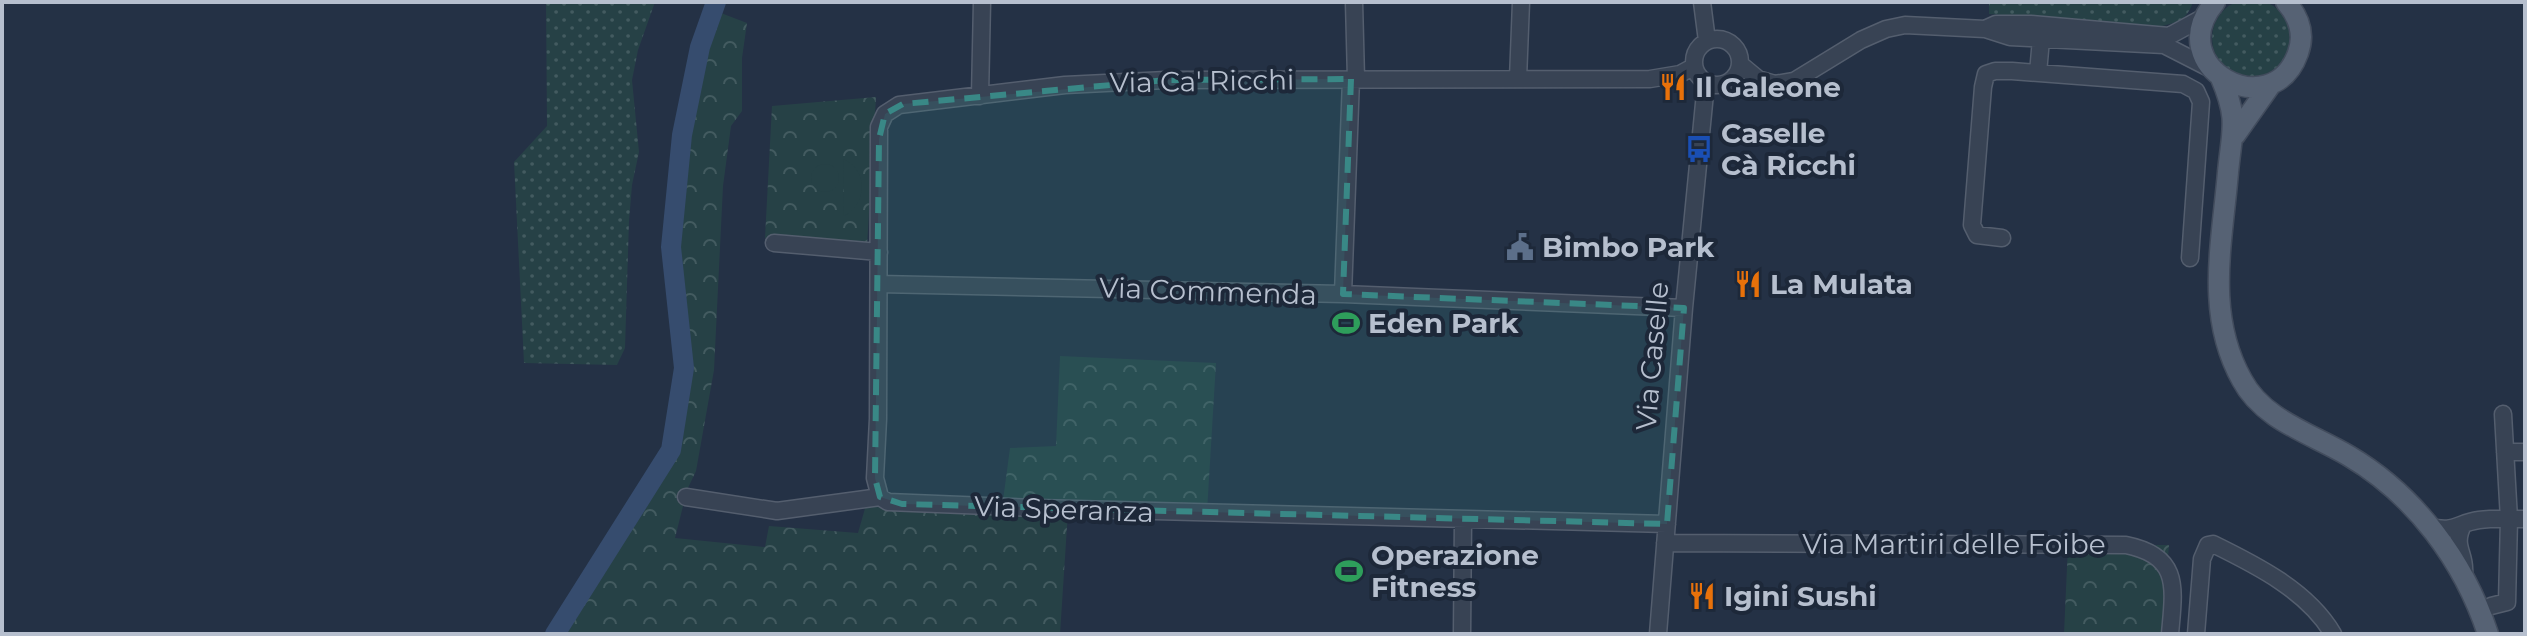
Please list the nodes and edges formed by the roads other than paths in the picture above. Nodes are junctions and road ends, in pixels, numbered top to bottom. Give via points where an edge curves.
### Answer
1 (982, 2) edge
2 (1354, 2) edge
3 (1521, 2) edge
4 (1702, 2) edge
5 (2286, 2) edge
6 (2210, 9) edge
7 (1985, 29) junction
8 (2041, 39) junction
9 (1707, 41) junction
10 (1740, 64) junction
11 (1693, 67) junction
12 (2038, 73) junction
13 (2216, 74) junction
14 (1354, 79) junction
15 (1518, 79) junction
16 (1758, 79) junction
17 (1728, 81) junction
18 (1706, 83) junction
19 (2271, 84) junction
20 (980, 96) junction
21 (2235, 135) junction
22 (2002, 238) dead end
23 (774, 243) dead end
24 (879, 252) junction
25 (2190, 258) dead end
26 (879, 284) junction
27 (1343, 294) junction
28 (1684, 308) junction
29 (2503, 414) dead end
30 (2505, 452) junction
31 (2525, 452) edge
32 (686, 497) dead end
33 (880, 497) junction
34 (2517, 519) edge
35 (1463, 520) junction
36 (1667, 524) junction
37 (2463, 525) junction
38 (2429, 526) junction
39 (1665, 543) junction
40 (2464, 578) junction
41 (2491, 606) dead end
42 (1462, 634) edge
43 (1658, 634) edge
44 (2170, 634) edge
45 (2196, 634) edge
46 (2333, 634) edge
47 (2488, 634) edge

1 - 20 street
2 - 14 street
3 - 15 street
4 - 9 street
5 - 19 main road via 2295,12 2301,45 2295,62
6 - 7 street via 2169,36 2031,24
6 - 13 main road via 2200,40
7 - 8 street
7 - 16 street via 1886,29 1844,48 1794,81 1775,84
8 - 12 street
8 - 13 street via 2164,45
9 - 10 street via 1734,45
9 - 11 street
10 - 16 street
10 - 17 street
11 - 15 street, Via Ca' Ricchi via 1650,79
11 - 18 street
12 - 22 street via 1995,71 1985,77 1972,225 1977,235
12 - 25 street via 2183,84 2200,95
13 - 19 main road via 2252,88
13 - 21 main road via 2232,103
14 - 15 street, Via Ca' Ricchi
14 - 20 street, Via Ca' Ricchi via 1115,82
14 - 27 street
16 - 17 street
17 - 18 street
18 - 28 street, Via Caselle
19 - 21 main road
20 - 24 street, Via Ca' Ricchi via 899,105 888,111 879,127
21 - 38 main road via 2218,308 2242,381 2268,412 2370,470
23 - 24 street
24 - 26 street
26 - 27 street, Via Commenda
26 - 33 street via 875,478
27 - 28 street, Via Commenda
28 - 36 street, Via Caselle
29 - 30 street
30 - 31 street
30 - 34 street
32 - 33 street, Via Speranza via 777,511
33 - 35 street, Via Speranza via 902,504
34 - 37 street
34 - 41 street via 2507,602
35 - 36 street, Via Speranza
35 - 42 street
36 - 39 street, Via Caselle
37 - 38 street via 2442,530
37 - 40 street via 2458,549 2465,562
38 - 40 main road
39 - 43 street, Via Caselle
39 - 44 street, Via Martiri delle Foibe via 2126,545 2150,551 2169,572
40 - 47 main road
45 - 46 street via 2202,559 2213,544 2286,586

